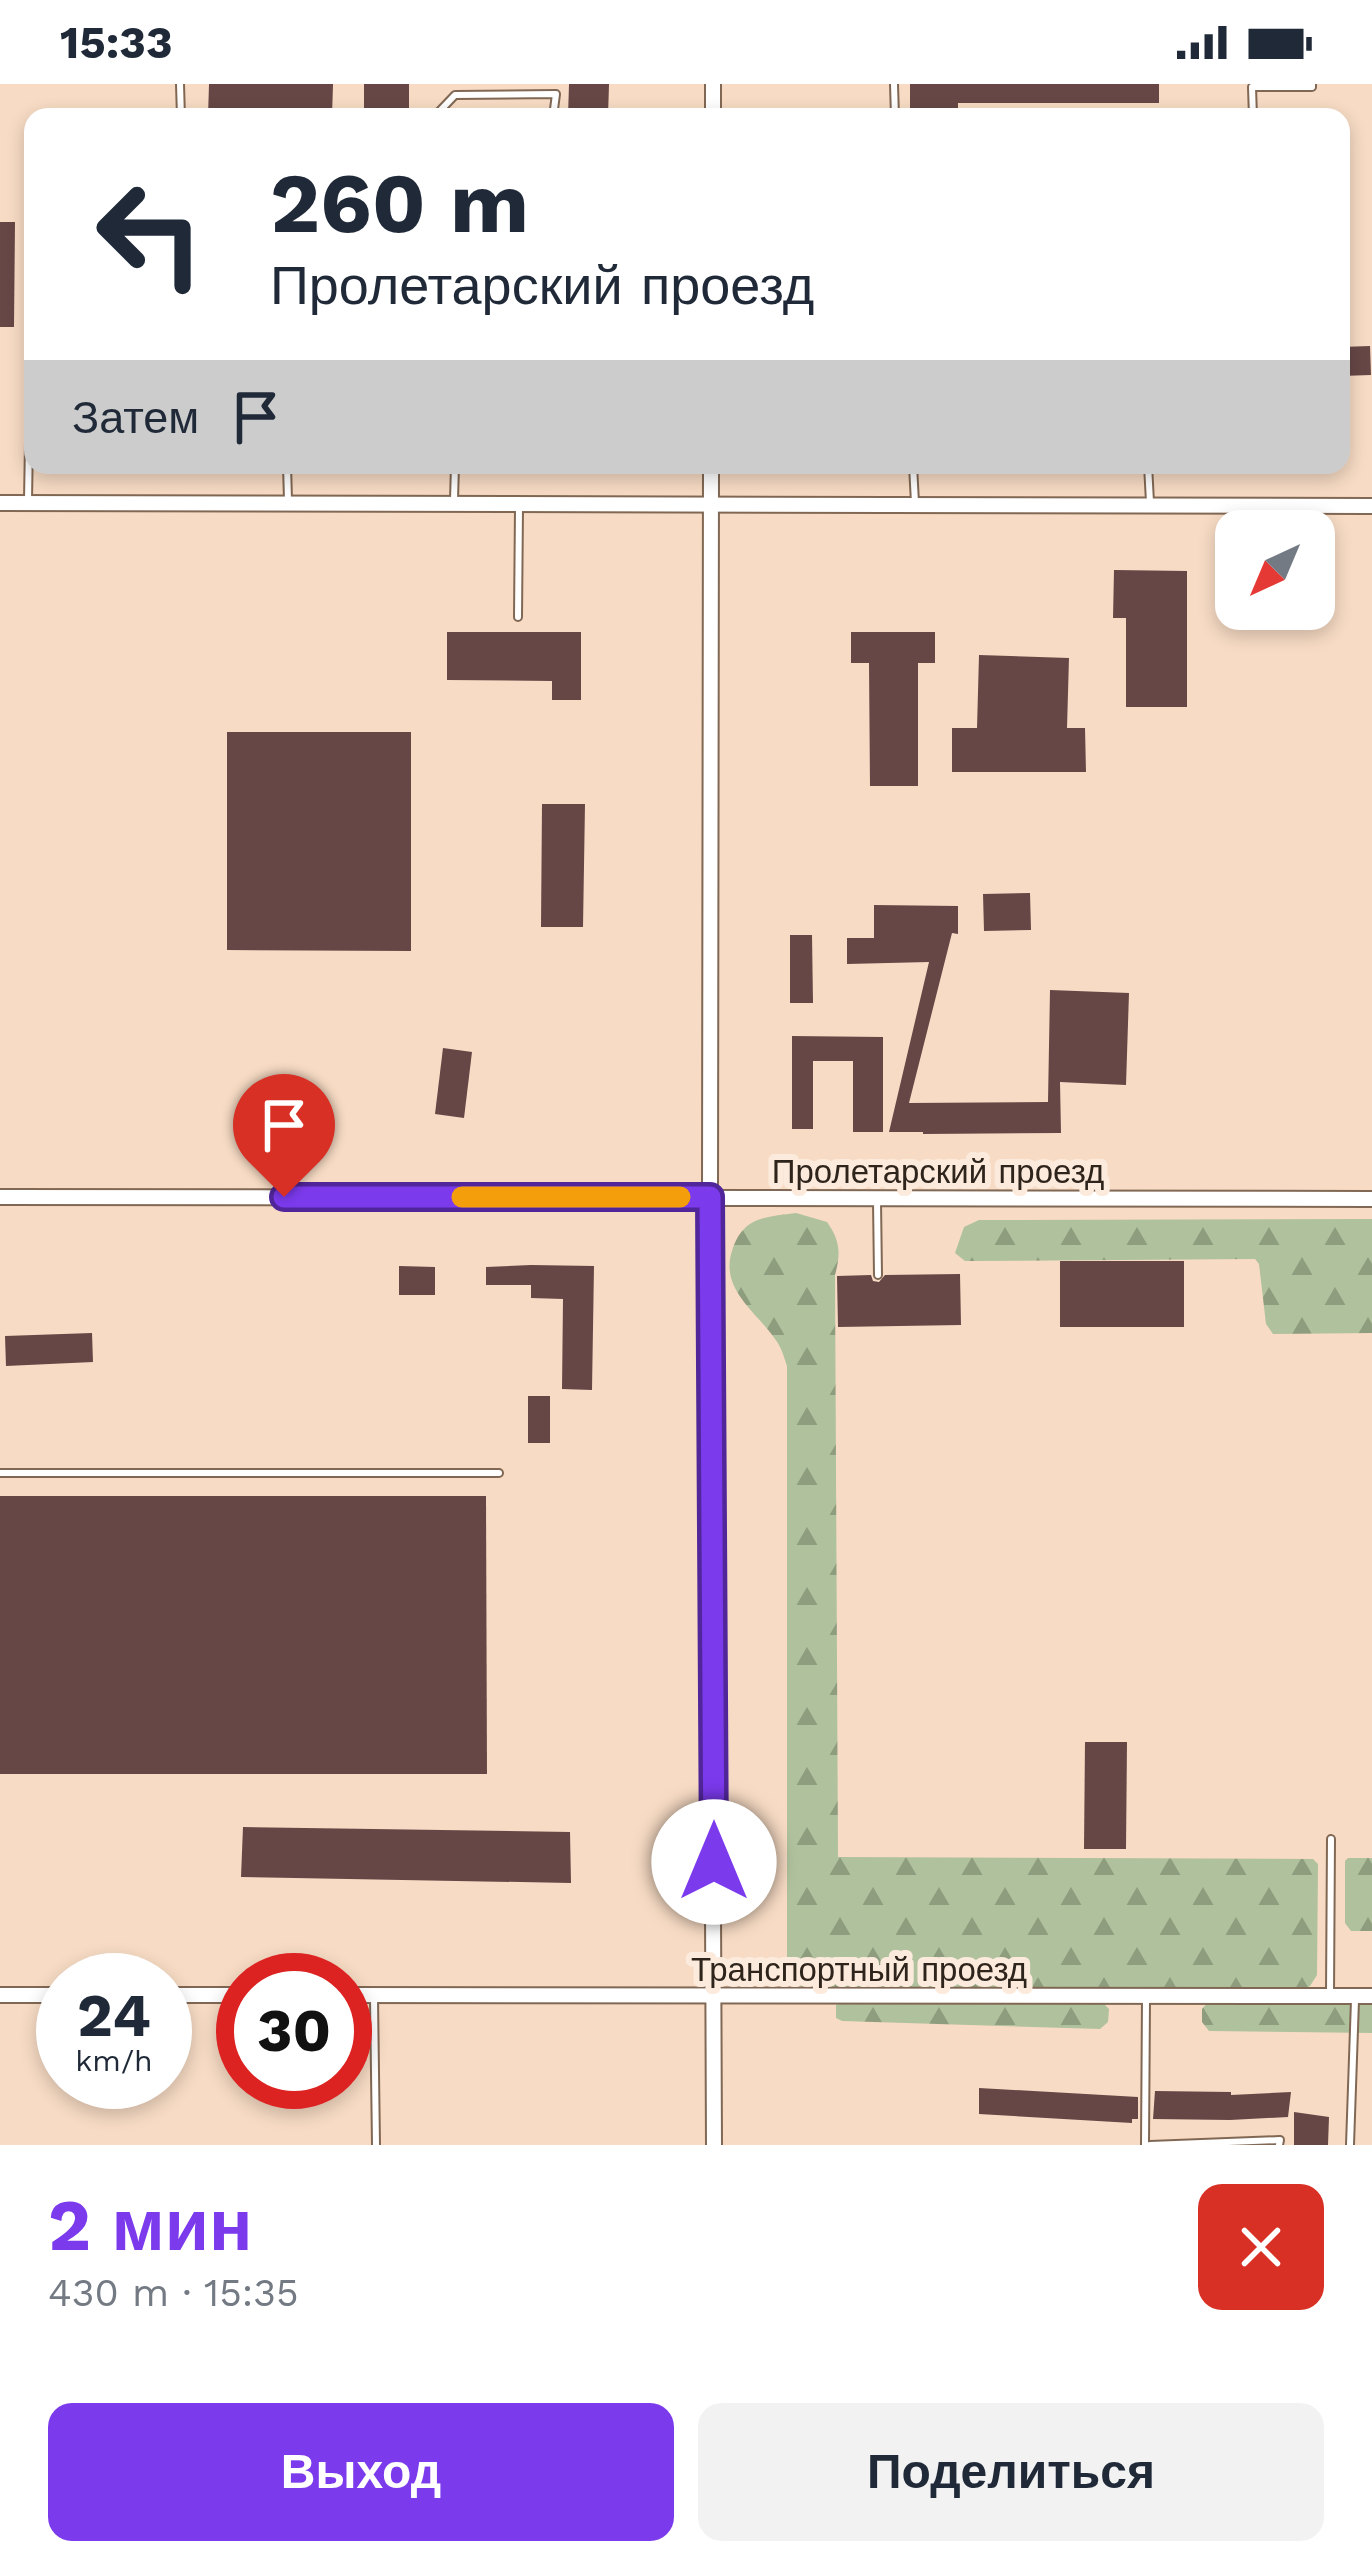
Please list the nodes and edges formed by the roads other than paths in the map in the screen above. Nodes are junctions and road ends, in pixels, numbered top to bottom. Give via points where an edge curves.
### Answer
1 (1312, 84) edge
2 (442, 108) edge
3 (554, 108) edge
4 (1253, 108) edge
5 (29, 474) edge
6 (287, 474) edge
7 (454, 474) edge
8 (711, 474) edge
9 (914, 474) edge
10 (1148, 474) edge
11 (0, 503) edge
12 (28, 503) junction
13 (288, 504) junction
14 (454, 504) junction
15 (520, 504) junction
16 (711, 505) junction
17 (916, 505) junction
18 (1150, 506) junction
19 (1372, 506) edge
20 (518, 617) dead end
21 (0, 1197) edge
22 (710, 1197) junction
23 (877, 1198) junction
24 (1372, 1199) edge
25 (878, 1275) dead end
26 (0, 1473) edge
27 (499, 1473) dead end
28 (1331, 1839) dead end
29 (0, 1994) edge
30 (36, 1995) edge
31 (374, 1995) joint
32 (715, 1995) junction
33 (1146, 1996) junction
34 (1330, 1996) junction
35 (1355, 1996) junction
36 (1372, 1996) edge
37 (376, 2145) edge
38 (714, 2145) edge
39 (1147, 2145) edge
40 (1279, 2145) edge
41 (1350, 2145) edge

1 - 4 lane via 1252,87
2 - 3 lane via 455,94 556,94
5 - 12 lane
6 - 13 lane
7 - 14 lane
8 - 16 street
9 - 17 lane
10 - 18 lane
11 - 12 street
12 - 13 street
13 - 14 street
14 - 15 street
15 - 16 street
15 - 20 lane
16 - 17 street
16 - 22 street
17 - 18 street
18 - 19 street
21 - 22 street, Пролетарский проезд
22 - 23 street, Пролетарский проезд
22 - 32 street
23 - 24 street, Пролетарский проезд
23 - 25 lane
26 - 27 lane
28 - 34 lane
29 - 30 street
31 - 32 street, Транспортный проезд
31 - 37 lane
32 - 33 street, Транспортный проезд
32 - 38 street
33 - 34 street, Транспортный проезд
33 - 39 lane
34 - 35 street, Транспортный проезд
35 - 36 street, Транспортный проезд
35 - 41 lane
39 - 40 lane

